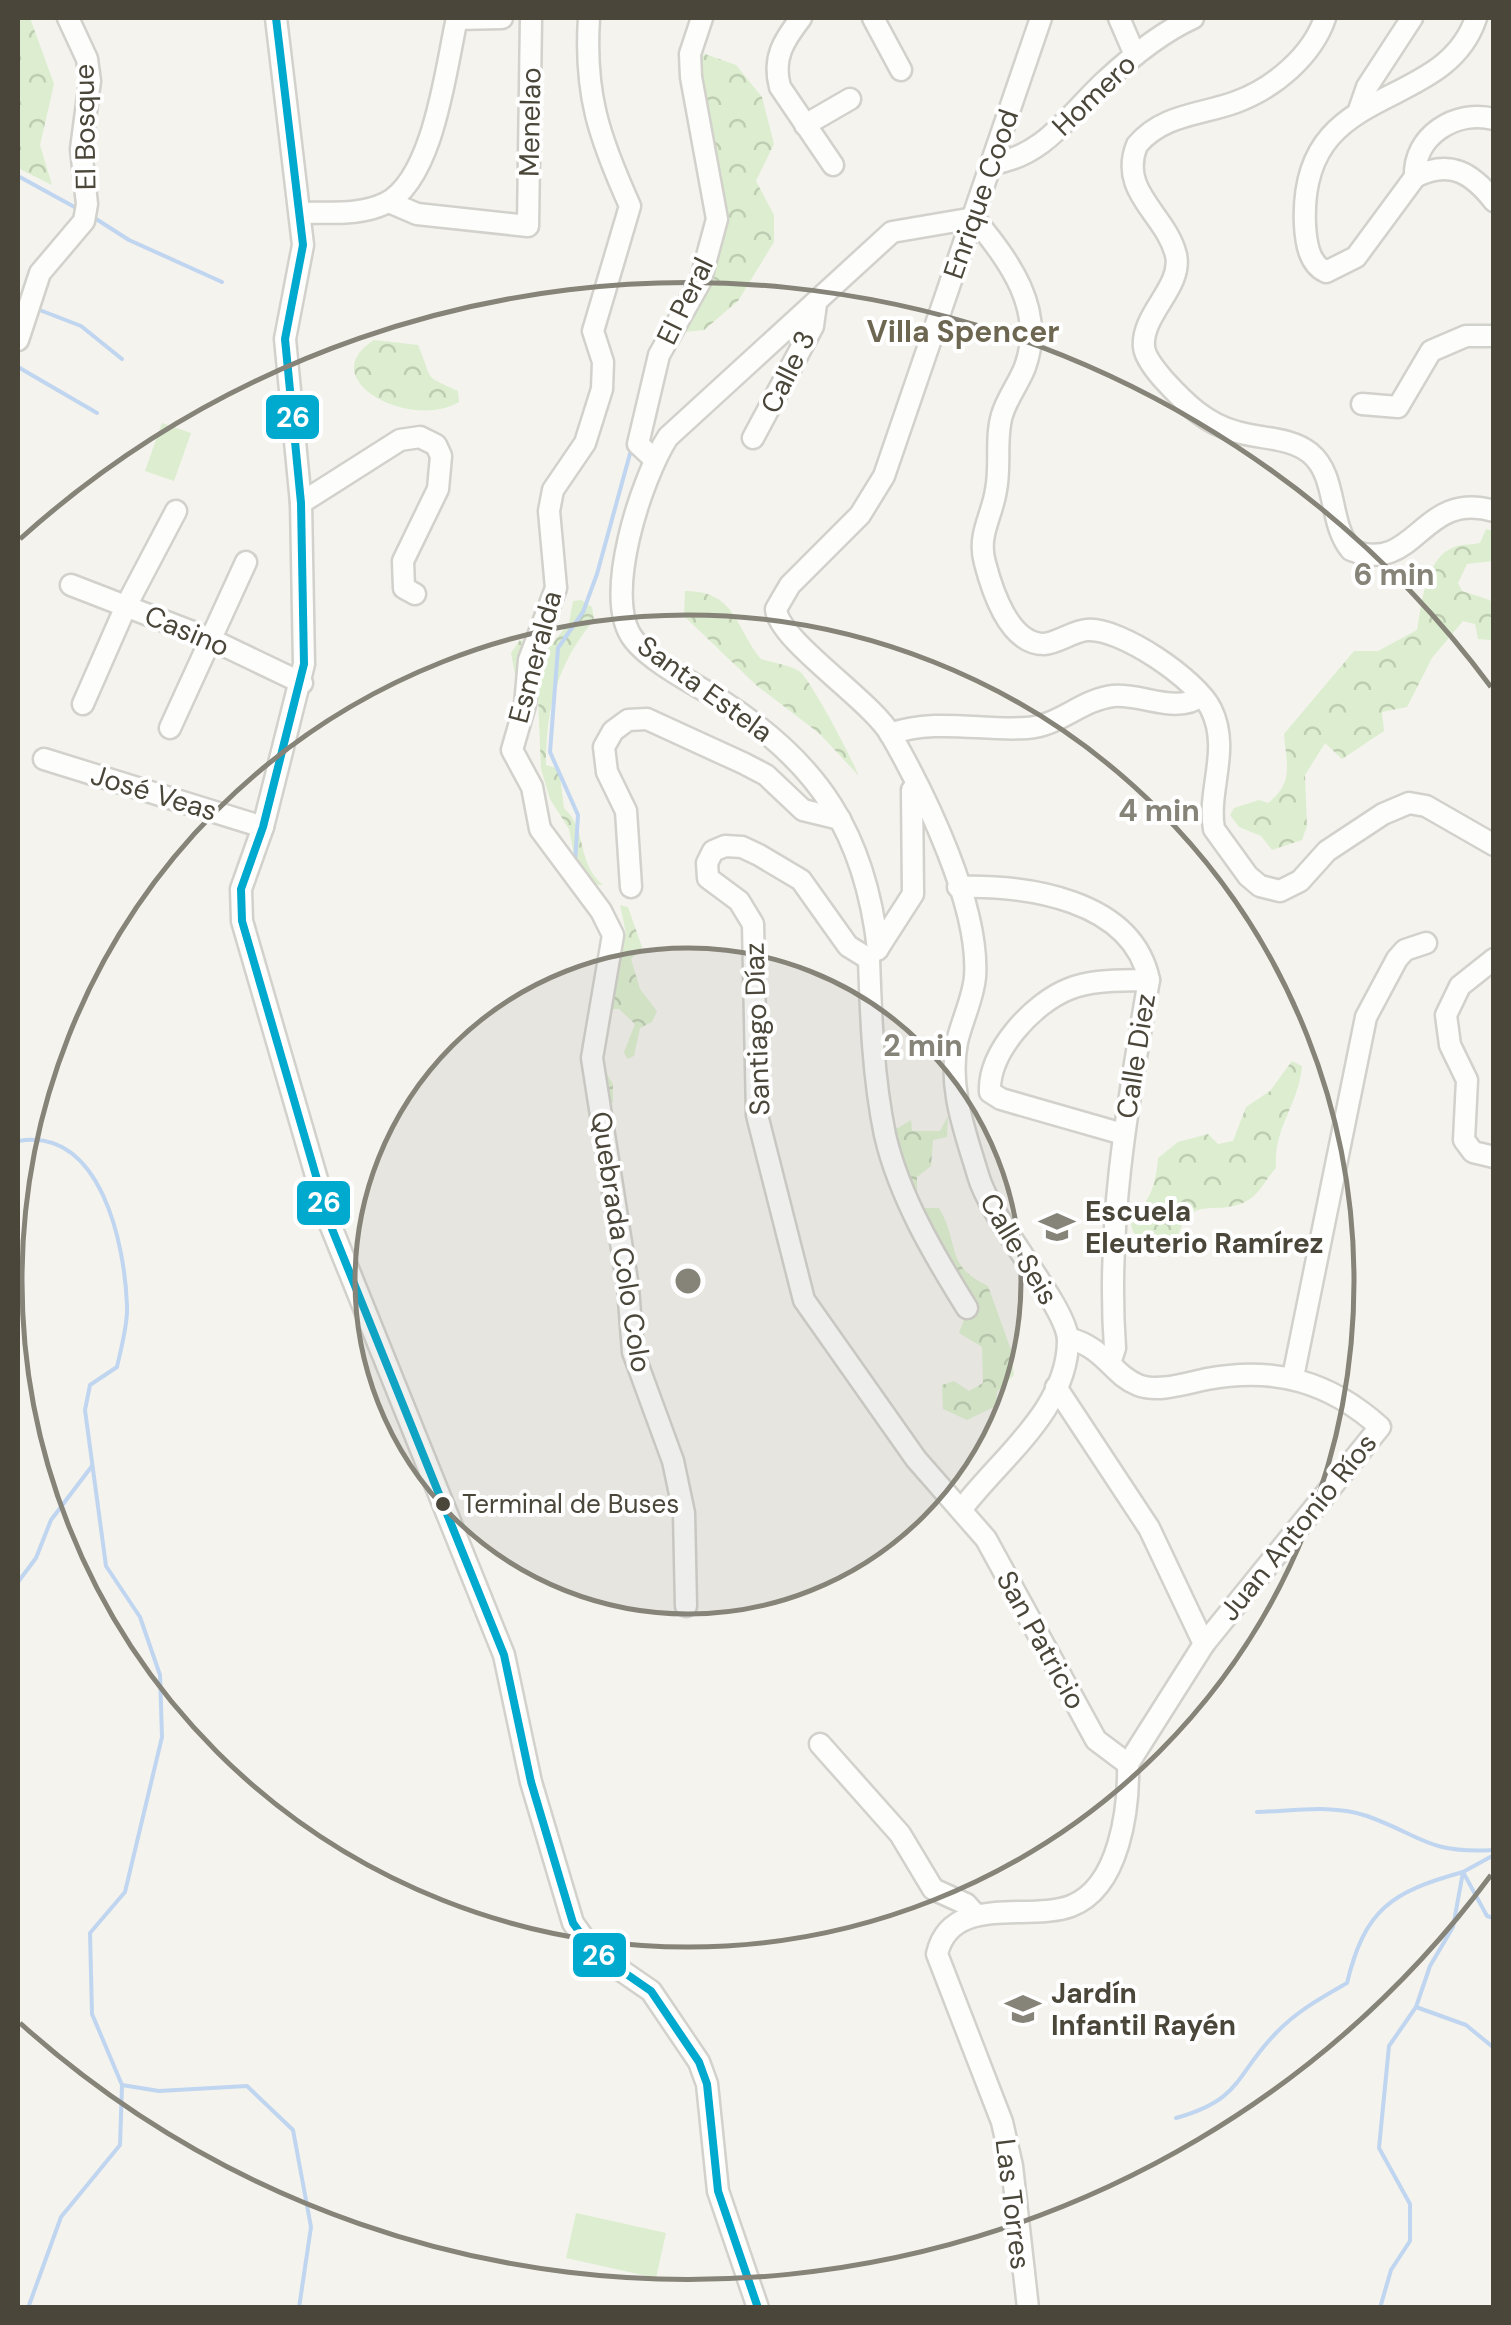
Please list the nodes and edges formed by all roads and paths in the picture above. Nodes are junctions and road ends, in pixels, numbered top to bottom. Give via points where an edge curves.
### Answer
1 (68, 18) edge
2 (276, 18) edge
3 (457, 18) edge
4 (502, 18) edge
5 (532, 18) edge
6 (589, 18) edge
7 (702, 18) edge
8 (801, 18) edge
9 (873, 18) edge
10 (1119, 18) edge
11 (1193, 18) edge
12 (1325, 18) edge
13 (1412, 18) edge
14 (1476, 18) edge
15 (1040, 19) edge
16 (1135, 55) junction
17 (902, 70) dead end
18 (850, 99) dead end
19 (1359, 110) junction
20 (1494, 119) edge
21 (805, 125) junction
22 (991, 164) junction
23 (834, 166) dead end
24 (1415, 177) junction
25 (1494, 201) edge
26 (389, 202) junction
27 (301, 212) junction
28 (974, 218) junction
29 (816, 304) junction
30 (1494, 336) edge
31 (18, 340) edge
32 (1362, 404) dead end
33 (753, 438) dead end
34 (654, 460) junction
35 (301, 502) junction
36 (176, 511) dead end
37 (1494, 511) edge
38 (246, 562) dead end
39 (71, 586) dead end
40 (416, 594) dead end
41 (126, 606) junction
42 (208, 638) junction
43 (302, 683) junction
44 (1201, 696) junction
45 (83, 704) dead end
46 (170, 728) dead end
47 (890, 734) junction
48 (44, 759) dead end
49 (912, 779) junction
50 (840, 819) junction
51 (263, 828) junction
52 (1494, 846) edge
53 (631, 887) dead end
54 (958, 887) junction
55 (614, 934) joint
56 (1426, 943) dead end
57 (874, 954) junction
58 (1494, 959) edge
59 (1148, 980) junction
60 (1123, 1134) junction
61 (1494, 1156) edge
62 (966, 1308) dead end
63 (1068, 1338) junction
64 (1111, 1360) junction
65 (1293, 1378) junction
66 (1056, 1387) junction
67 (961, 1510) junction
68 (686, 1606) dead end
69 (1204, 1644) junction
70 (820, 1744) dead end
71 (1128, 1764) junction
72 (976, 1914) junction
73 (758, 2308) edge
74 (1028, 2308) edge

1 - 31 street, El Bosque via 90,81 81,149 88,204 84,221 40,272
2 - 27 street
3 - 4 street
3 - 26 street via 425,156
5 - 26 street, Menelao via 528,226 416,214
6 - 55 street, Esmeralda via 585,70 602,144 630,206 594,331 602,389 586,444 553,490 548,511 556,588 528,660 512,750 532,787 540,829
7 - 34 street, El Peral via 690,54 691,77 717,219 700,282 659,356 638,444
8 - 21 street via 778,55 776,74
9 - 17 street
10 - 16 street
11 - 16 street, Homero
12 - 37 street via 1302,58 1272,84 1236,103 1165,123 1136,145 1132,178 1176,255 1175,274 1148,322 1144,351 1203,418 1309,452 1325,475 1350,550 1394,552 1449,509
13 - 19 street
14 - 19 street via 1448,62
15 - 22 street, Enrique Cood
16 - 22 street, Homero via 1036,149
18 - 21 street
19 - 24 street via 1308,169 1305,229 1317,268 1340,269 1356,257
20 - 24 street via 1464,116 1434,132 1417,150
21 - 23 street
22 - 28 street, Enrique Cood
24 - 25 street via 1455,169 1475,176
26 - 27 street via 360,212
27 - 35 street via 303,245 284,338
28 - 29 street, Santa Estela via 892,232
28 - 44 street via 1025,293 1031,318 1025,367 1001,417 996,492 980,537 1000,606 1022,638 1044,644 1087,630 1112,632
28 - 47 street, Enrique Cood via 884,476 860,515 790,585 776,609 785,630
29 - 33 street, Calle 3 via 812,326
29 - 34 street, Santa Estela via 668,437
30 - 32 street via 1466,336 1431,350 1398,407
34 - 50 street, Santa Estela via 625,561 622,619 634,642 801,761
35 - 40 street via 400,440 420,436 436,445 438,490 403,562 404,588
35 - 43 street
36 - 41 street
38 - 42 street
39 - 41 street, Casino
41 - 42 street, Casino
41 - 45 street
42 - 43 street, Casino
42 - 46 street
43 - 51 street
44 - 47 street via 1176,705 1107,697 1028,728 937,725
44 - 52 street via 1220,739 1214,829 1260,886 1290,888 1327,851 1409,803
47 - 49 street, Calle Seis
48 - 51 street, José Veas
49 - 54 street, Calle Seis
49 - 57 street via 913,894
50 - 53 street via 803,810 742,763 647,719 628,720 604,747 607,772 626,811
50 - 57 street, Santa Estela via 862,862
51 - 73 street via 241,889 242,922 330,1224 504,1655 531,1782 573,1923 594,1951 651,1991 700,2062 718,2191
54 - 59 street, Calle Diez via 1001,886 1082,906 1132,941
54 - 63 street, Calle Seis via 975,976 958,1040 956,1096 982,1192
55 - 68 street, Quebrada Colo Colo via 592,1058 633,1352 674,1461 684,1514
56 - 65 street via 1397,959 1366,1018
57 - 62 street, Santa Estela via 873,1044 886,1136 910,1204
57 - 67 street, Santiago Díaz via 848,946 801,880 742,847 714,851 708,878 739,901 752,924 757,1115 804,1300
58 - 61 street via 1460,986 1446,1015 1450,1045 1467,1080 1464,1140 1474,1152
59 - 60 street, Calle Diez
59 - 60 street via 1092,983 1054,996 1007,1043 990,1077 990,1092
60 - 64 street, Calle Diez via 1111,1264
63 - 64 street, Juan Antonio Ríos
63 - 66 street, Calle Seis
64 - 65 street, Juan Antonio Ríos via 1138,1385
65 - 69 street, Juan Antonio Ríos via 1332,1392 1380,1427
66 - 67 street, Calle Seis
66 - 69 street via 1148,1528
67 - 71 street, San Patricio via 986,1539 1096,1740
69 - 71 street, Juan Antonio Ríos
70 - 72 street via 900,1834 933,1889
71 - 72 street via 1129,1808 1098,1884 1076,1904 1050,1912
72 - 74 street, Las Torres via 944,1937 937,1954 1002,2122

